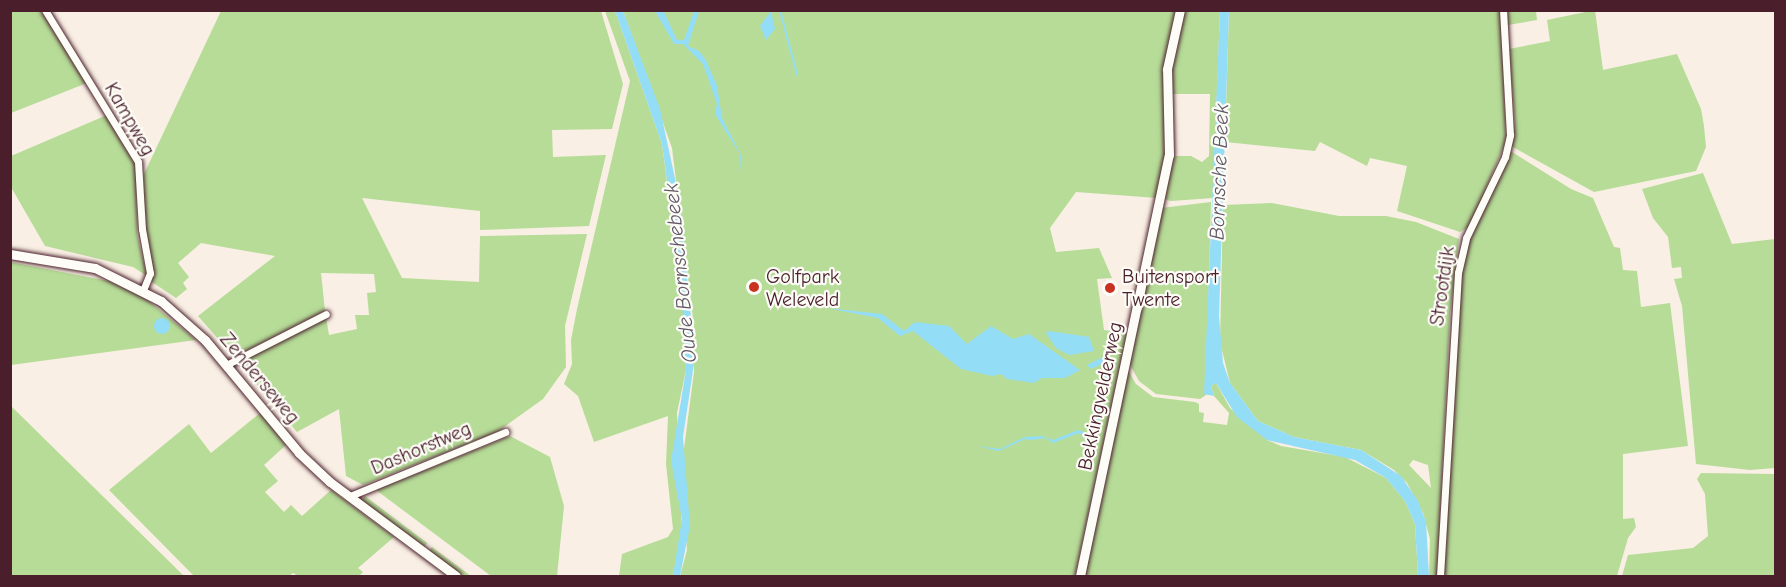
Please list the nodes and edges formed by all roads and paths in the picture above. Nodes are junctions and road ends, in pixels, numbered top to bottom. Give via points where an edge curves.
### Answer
1 (45, 10) edge
2 (1180, 10) edge
3 (1503, 10) edge
4 (10, 254) edge
5 (143, 290) junction
6 (326, 314) dead end
7 (226, 365) junction
8 (505, 432) dead end
9 (350, 496) junction
10 (456, 576) edge
11 (1080, 576) edge
12 (1440, 576) edge

1 - 5 street, Kampweg via 138,162 142,230 150,273
2 - 11 street, Bekkingvelderweg via 1167,69 1169,155
3 - 12 street, Strootdijk via 1510,135 1504,157 1466,238 1458,273
4 - 5 street, Zenderseweg via 95,268
5 - 7 street, Zenderseweg via 182,317
6 - 7 street
7 - 9 street, Zenderseweg via 299,453
8 - 9 street, Dashorstweg
9 - 10 street, Zenderseweg

